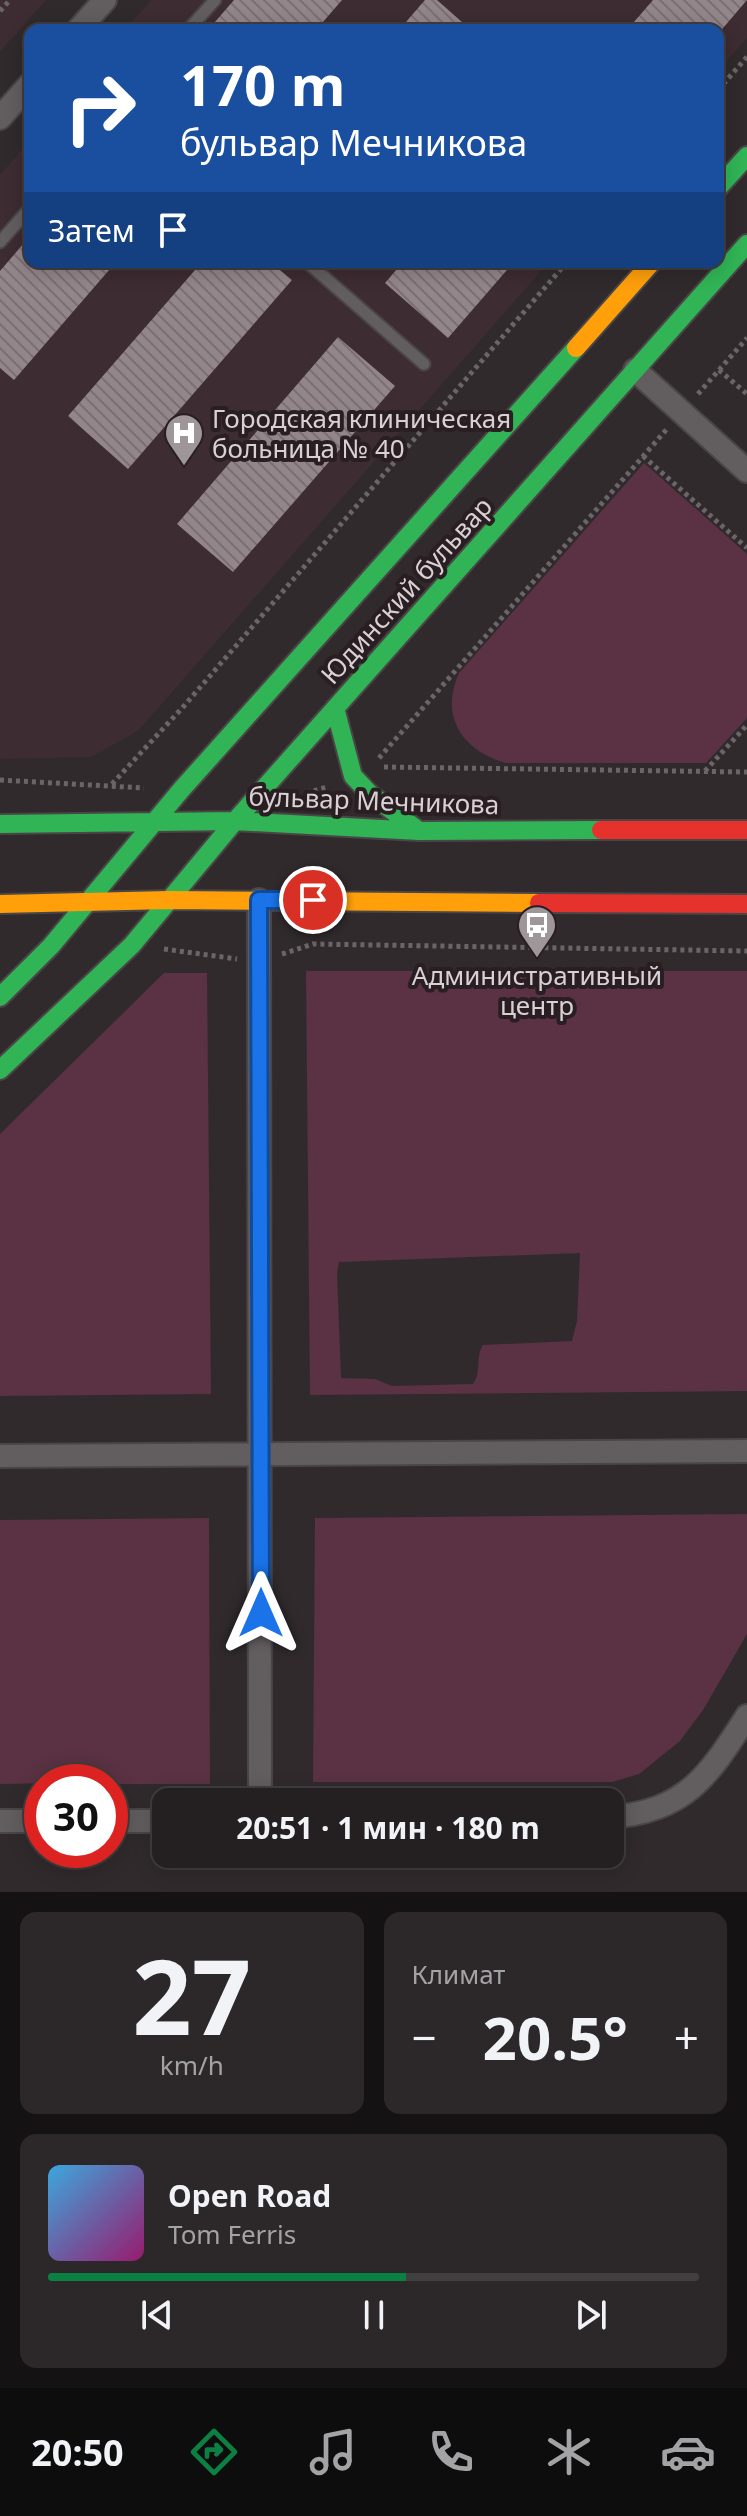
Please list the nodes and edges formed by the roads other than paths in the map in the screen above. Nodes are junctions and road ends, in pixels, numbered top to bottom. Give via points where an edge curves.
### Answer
1 (105, 0) edge
2 (215, 0) edge
3 (83, 24) edge
4 (193, 24) edge
5 (24, 91) edge
6 (0, 118) edge
7 (747, 156) edge
8 (724, 181) edge
9 (24, 215) edge
10 (0, 242) edge
11 (747, 244) edge
12 (314, 268) edge
13 (647, 268) edge
14 (424, 364) dead end
15 (635, 370) junction
16 (747, 471) edge
17 (335, 708) junction
18 (235, 821) junction
19 (0, 824) edge
20 (151, 824) junction
21 (745, 827) edge
22 (419, 831) junction
23 (169, 900) junction
24 (259, 900) junction
25 (0, 904) edge
26 (86, 904) junction
27 (747, 904) edge
28 (0, 997) edge
29 (0, 1070) edge
30 (747, 1451) edge
31 (0, 1456) edge
32 (261, 1456) junction
33 (747, 1716) edge
34 (260, 1788) edge
35 (624, 1815) edge
36 (0, 1821) edge
37 (24, 1821) edge
38 (128, 1821) edge
39 (152, 1821) edge

1 - 3 street
2 - 4 lane
5 - 6 street
7 - 8 street
9 - 10 lane
11 - 15 street, Юдинский бульвар
12 - 14 lane
13 - 20 street, Юдинский бульвар
15 - 16 street
15 - 17 street, Юдинский бульвар
17 - 18 street, Юдинский бульвар
17 - 22 street via 353,776
18 - 20 street, бульвар Мечникова
18 - 22 street, бульвар Мечникова
18 - 23 street, Юдинский бульвар
19 - 20 street, бульвар Мечникова
20 - 26 street, Юдинский бульвар
21 - 22 street, бульвар Мечникова
23 - 24 street
23 - 26 street
23 - 29 street, Юдинский бульвар via 132,945
24 - 27 street
24 - 32 street
25 - 26 street
26 - 28 street, Юдинский бульвар
30 - 32 street
31 - 32 street
32 - 34 street
33 - 35 street via 716,1765 691,1789 661,1806
36 - 37 street
38 - 39 street

